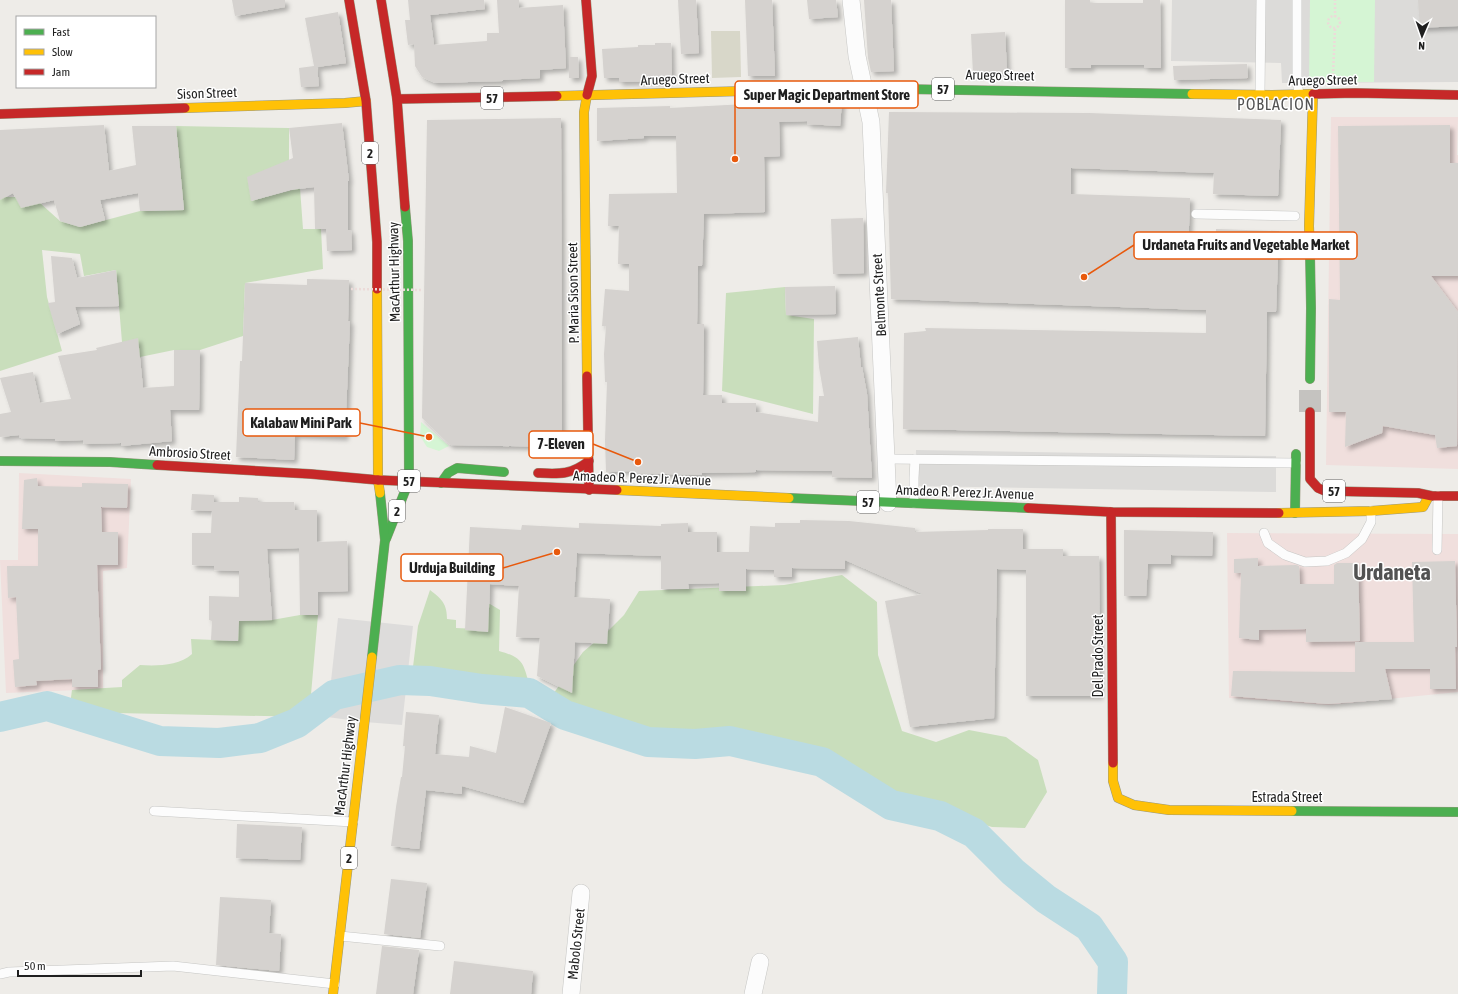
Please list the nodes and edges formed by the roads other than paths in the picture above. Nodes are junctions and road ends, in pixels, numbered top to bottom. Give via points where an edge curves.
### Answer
1 (349, 0) edge
2 (381, 0) edge
3 (586, 0) edge
4 (851, 0) edge
5 (1261, 0) edge
6 (1297, 0) edge
7 (864, 88) junction
8 (1260, 94) junction
9 (1313, 94) junction
10 (587, 95) junction
11 (1458, 95) edge
12 (1298, 98) junction
13 (397, 99) junction
14 (366, 101) junction
15 (0, 114) edge
16 (1295, 212) joint
17 (1196, 214) dead end
18 (1294, 226) dead end
19 (396, 308) dead end
20 (409, 308) junction
21 (1310, 379) tunnel mouth
22 (1310, 412) tunnel mouth
23 (1296, 443) dead end
24 (887, 459) junction
25 (915, 459) junction
26 (0, 461) edge
27 (589, 461) junction
28 (1296, 463) junction
29 (514, 472) dead end
30 (528, 473) dead end
31 (378, 480) junction
32 (409, 481) junction
33 (441, 483) junction
34 (589, 490) junction
35 (1433, 496) junction
36 (1458, 496) edge
37 (888, 503) junction
38 (914, 503) junction
39 (1371, 511) junction
40 (1111, 512) junction
41 (1295, 513) junction
42 (1264, 533) dead end
43 (386, 540) junction
44 (1438, 550) dead end
45 (1118, 798) joint
46 (154, 811) dead end
47 (1458, 812) edge
48 (353, 822) junction
49 (581, 894) dead end
50 (340, 936) junction
51 (440, 946) dead end
52 (760, 962) dead end
53 (0, 974) edge
54 (334, 984) junction
55 (333, 994) edge
56 (571, 994) edge
57 (753, 994) edge

1 - 14 main road, MacArthur Highway / 2
2 - 13 main road, MacArthur Highway / 2
3 - 10 main road, P. Maria Sison Street via 592,76
4 - 7 street, Belmonte Street via 857,56
5 - 8 lane
6 - 12 lane
7 - 8 main road, Aruego Street / 57
7 - 10 main road, Aruego Street / 57
7 - 24 street, Belmonte Street via 871,122
8 - 12 main road, Aruego Street / 57
9 - 11 main road, Aruego Street
9 - 12 main road, Aruego Street / 57
9 - 21 main road via 1309,226
10 - 13 main road, Aruego Street / 57
10 - 27 main road, P. Maria Sison Street via 584,112
13 - 20 main road, MacArthur Highway / 2 via 408,241
14 - 15 main road, Sison Street
14 - 31 main road, MacArthur Highway / 2 via 380,308
16 - 17 lane
16 - 18 main road
19 - 20 main road
20 - 32 main road, MacArthur Highway / 2
22 - 35 main road, 57 via 1310,479 1318,488 1325,491 1418,493
23 - 28 main road
24 - 25 lane
24 - 37 street, Belmonte Street
25 - 28 lane
25 - 38 lane
26 - 31 main road, Ambrosio Street via 110,462
27 - 30 main road, Amadeo R. Perez Jr. Avenue via 578,470 566,474
27 - 34 main road, P. Maria Sison Street
28 - 41 main road
29 - 33 main road via 457,468 448,473
31 - 32 main road, Amadeo R. Perez Jr. Avenue / 57
31 - 43 main road, MacArthur Highway / 2
32 - 33 main road, Amadeo R. Perez Jr. Avenue / 57
32 - 43 main road, MacArthur Highway / 2
33 - 34 main road, Amadeo R. Perez Jr. Avenue / 57
34 - 37 main road, Amadeo R. Perez Jr. Avenue / 57
35 - 36 main road, 57
35 - 39 main road, Amadeo R. Perez Jr. Avenue / 57 via 1423,508
35 - 44 lane
37 - 38 main road, Amadeo R. Perez Jr. Avenue / 57
38 - 40 main road, Amadeo R. Perez Jr. Avenue / 57
39 - 41 main road, Amadeo R. Perez Jr. Avenue / 57
39 - 42 lane via 1371,522 1362,539 1346,553 1326,561 1305,562 1285,555 1268,542
40 - 41 main road, Amadeo R. Perez Jr. Avenue / 57
40 - 45 main road, Del Prado Street via 1112,781
43 - 48 main road, MacArthur Highway / 2
45 - 47 main road, Estrada Street via 1134,805 1169,810
46 - 48 lane
48 - 50 main road, MacArthur Highway / 2
49 - 56 street, Mabolo Street
50 - 51 lane
50 - 54 main road, MacArthur Highway / 2
52 - 57 street
53 - 54 lane via 173,966
54 - 55 main road, MacArthur Highway / 2

